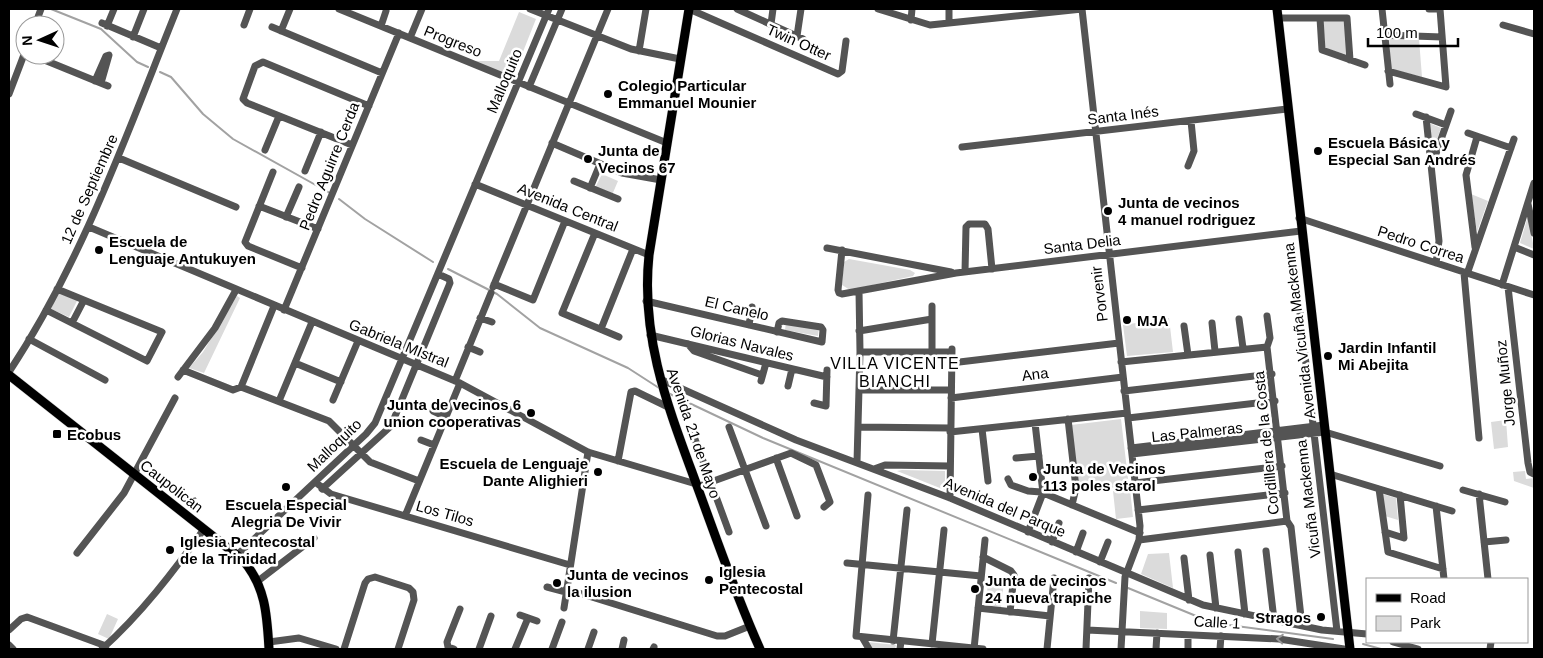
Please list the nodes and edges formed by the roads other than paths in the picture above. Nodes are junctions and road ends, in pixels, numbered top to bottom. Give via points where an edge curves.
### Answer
1 (114, 9) edge
2 (144, 9) edge
3 (177, 9) edge
4 (250, 9) edge
5 (290, 9) edge
6 (339, 9) edge
7 (422, 9) edge
8 (530, 9) edge
9 (562, 9) edge
10 (608, 9) edge
11 (646, 9) edge
12 (689, 9) edge
13 (773, 9) edge
14 (801, 9) edge
15 (878, 9) edge
16 (912, 9) edge
17 (949, 9) edge
18 (1082, 9) edge
19 (1382, 9) edge
20 (1429, 9) edge
21 (1440, 9) edge
22 (734, 10) edge
23 (386, 11) dead end
24 (357, 12) edge
25 (548, 12) edge
26 (1277, 13) edge
27 (1320, 18) junction
28 (558, 19) junction
29 (911, 20) junction
30 (949, 22) junction
31 (244, 24) dead end
32 (771, 24) junction
33 (1503, 25) dead end
34 (380, 26) junction
35 (272, 27) dead end
36 (281, 31) junction
37 (399, 33) junction
38 (1534, 34) edge
39 (597, 35) junction
40 (1385, 35) junction
41 (133, 37) junction
42 (1442, 37) junction
43 (410, 38) junction
44 (846, 42) dead end
45 (161, 48) junction
46 (639, 51) junction
47 (680, 59) junction
48 (1350, 60) junction
49 (20, 65) edge
50 (57, 65) edge
51 (1365, 65) dead end
52 (1388, 71) junction
53 (382, 73) junction
54 (518, 82) junction
55 (101, 83) dead end
56 (1390, 84) dead end
57 (529, 87) junction
58 (9, 94) edge
59 (568, 103) junction
60 (369, 106) junction
61 (1287, 109) junction
62 (1451, 111) dead end
63 (1416, 114) dead end
64 (279, 116) junction
65 (1426, 117) junction
66 (1191, 121) junction
67 (1446, 125) junction
68 (320, 132) junction
69 (1095, 133) junction
70 (1468, 134) dead end
71 (1477, 136) junction
72 (1514, 139) dead end
73 (552, 143) junction
74 (667, 143) junction
75 (352, 145) junction
76 (962, 146) dead end
77 (1510, 148) junction
78 (265, 150) dead end
79 (119, 158) junction
80 (600, 164) junction
81 (1188, 166) dead end
82 (1431, 168) junction
83 (305, 171) dead end
84 (273, 172) dead end
85 (661, 180) junction
86 (574, 181) dead end
87 (1534, 183) edge
88 (476, 184) junction
89 (299, 187) dead end
90 (590, 188) junction
91 (618, 199) dead end
92 (1528, 203) junction
93 (526, 205) junction
94 (259, 206) junction
95 (236, 207) dead end
96 (286, 216) junction
97 (1300, 218) junction
98 (565, 220) junction
99 (89, 227) junction
100 (318, 229) junction
101 (1301, 231) junction
102 (595, 233) junction
103 (1534, 233) edge
104 (1514, 247) junction
105 (827, 248) dead end
106 (633, 249) junction
107 (842, 250) junction
108 (1476, 250) junction
109 (1109, 254) junction
110 (649, 255) junction
111 (1534, 255) edge
112 (1436, 263) junction
113 (920, 266) junction
114 (302, 268) junction
115 (992, 269) junction
116 (965, 272) junction
117 (956, 273) junction
118 (1465, 273) junction
119 (438, 274) junction
120 (920, 280) junction
121 (1505, 286) junction
122 (492, 288) junction
123 (57, 289) junction
124 (236, 290) junction
125 (858, 291) junction
126 (1534, 295) edge
127 (84, 300) junction
128 (646, 301) junction
129 (1299, 304) dead end
130 (274, 306) junction
131 (932, 306) dead end
132 (752, 307) dead end
133 (46, 310) junction
134 (284, 310) junction
135 (1267, 316) dead end
136 (480, 318) junction
137 (932, 319) junction
138 (1239, 319) dead end
139 (312, 322) junction
140 (492, 322) dead end
141 (72, 323) junction
142 (1212, 323) dead end
143 (749, 325) junction
144 (1184, 326) dead end
145 (600, 329) junction
146 (860, 331) junction
147 (777, 332) junction
148 (650, 335) junction
149 (618, 337) dead end
150 (29, 339) junction
151 (358, 341) junction
152 (1119, 343) junction
153 (688, 344) junction
154 (468, 347) junction
155 (1267, 347) junction
156 (1243, 348) junction
157 (1215, 351) junction
158 (480, 352) dead end
159 (860, 352) junction
160 (932, 352) junction
161 (1188, 354) junction
162 (402, 359) junction
163 (1121, 362) junction
164 (295, 363) junction
165 (766, 363) junction
166 (952, 363) junction
167 (418, 365) junction
168 (792, 369) junction
169 (183, 370) junction
170 (9, 374) edge
171 (1272, 374) junction
172 (178, 377) dead end
173 (1123, 377) junction
174 (104, 380) dead end
175 (341, 382) junction
176 (458, 382) junction
177 (661, 382) junction
178 (788, 386) dead end
179 (240, 388) junction
180 (859, 390) junction
181 (1124, 391) junction
182 (951, 394) junction
183 (175, 398) dead end
184 (333, 400) dead end
185 (279, 401) junction
186 (1275, 401) junction
187 (814, 403) dead end
188 (668, 407) junction
189 (434, 411) dead end
190 (1127, 415) junction
191 (446, 416) junction
192 (1068, 420) junction
193 (1035, 423) junction
194 (729, 427) dead end
195 (858, 427) junction
196 (982, 429) junction
197 (1325, 429) junction
198 (950, 430) junction
199 (1314, 430) junction
200 (692, 431) dead end
201 (1279, 434) junction
202 (1479, 438) dead end
203 (421, 440) dead end
204 (434, 445) junction
205 (353, 446) junction
206 (1131, 450) junction
207 (588, 452) junction
208 (361, 454) junction
209 (1039, 456) junction
210 (776, 458) junction
211 (1016, 458) dead end
212 (618, 461) junction
213 (857, 462) junction
214 (950, 466) junction
215 (1282, 466) junction
216 (1440, 466) dead end
217 (874, 469) junction
218 (745, 470) junction
219 (1330, 474) junction
220 (1534, 474) edge
221 (135, 475) junction
222 (1008, 479) dead end
223 (419, 481) junction
224 (988, 481) dead end
225 (315, 482) junction
226 (711, 482) junction
227 (1135, 483) junction
228 (697, 485) junction
229 (322, 489) junction
230 (1379, 489) junction
231 (1463, 490) dead end
232 (1043, 493) junction
233 (1285, 493) junction
234 (1479, 494) junction
235 (868, 495) dead end
236 (1400, 495) junction
237 (950, 498) junction
238 (1505, 502) dead end
239 (1072, 505) junction
240 (1436, 506) junction
241 (824, 507) dead end
242 (907, 510) dead end
243 (1138, 510) junction
244 (1452, 511) dead end
245 (405, 516) junction
246 (797, 516) dead end
247 (1287, 521) junction
248 (1059, 523) dead end
249 (766, 526) dead end
250 (204, 529) junction
251 (944, 530) dead end
252 (728, 532) dead end
253 (1028, 532) junction
254 (1385, 532) junction
255 (1083, 533) dead end
256 (1140, 537) junction
257 (314, 538) dead end
258 (985, 540) dead end
259 (1506, 540) dead end
260 (1052, 542) junction
261 (1108, 542) dead end
262 (1484, 542) junction
263 (1266, 550) dead end
264 (1076, 552) junction
265 (1238, 552) dead end
266 (78, 553) dead end
267 (237, 555) junction
268 (1210, 555) dead end
269 (983, 557) junction
270 (1184, 558) dead end
271 (1100, 562) junction
272 (847, 563) dead end
273 (570, 564) junction
274 (862, 564) junction
275 (900, 568) junction
276 (1443, 569) junction
277 (940, 572) junction
278 (1126, 574) junction
279 (982, 576) junction
280 (1054, 578) dead end
281 (1089, 578) dead end
282 (1444, 578) edge
283 (1488, 578) edge
284 (258, 580) junction
285 (547, 587) dead end
286 (566, 591) junction
287 (1189, 600) junction
288 (564, 608) dead end
289 (978, 608) junction
290 (1216, 608) junction
291 (460, 609) dead end
292 (1010, 612) junction
293 (520, 614) dead end
294 (1245, 614) junction
295 (491, 616) dead end
296 (1050, 616) junction
297 (528, 618) junction
298 (1274, 620) junction
299 (537, 621) dead end
300 (562, 622) dead end
301 (750, 626) junction
302 (1302, 626) junction
303 (9, 630) edge
304 (1087, 630) junction
305 (1337, 631) junction
306 (594, 632) dead end
307 (1121, 632) junction
308 (1348, 632) junction
309 (1157, 633) junction
310 (1366, 634) edge
311 (1188, 635) junction
312 (859, 636) junction
313 (1221, 636) junction
314 (624, 640) dead end
315 (893, 640) junction
316 (1397, 643) edge
317 (932, 644) junction
318 (9, 645) edge
319 (269, 645) edge
320 (901, 645) edge
321 (104, 648) edge
322 (12, 649) edge
323 (336, 649) edge
324 (344, 649) edge
325 (398, 649) edge
326 (454, 649) edge
327 (479, 649) edge
328 (515, 649) edge
329 (552, 649) edge
330 (588, 649) edge
331 (622, 649) edge
332 (760, 649) edge
333 (869, 649) edge
334 (974, 649) edge
335 (983, 649) edge
336 (1047, 649) edge
337 (1086, 649) edge
338 (1121, 649) edge
339 (1156, 649) edge
340 (1188, 649) edge
341 (1220, 649) edge
342 (1344, 649) edge
343 (1350, 649) edge
344 (1418, 649) edge

1 - 41 street via 104,25
2 - 41 street
3 - 45 street, 12 de Septiembre
4 - 31 street
5 - 36 street
6 - 24 street, Progreso
7 - 43 street
8 - 25 street
9 - 28 street
10 - 39 street
11 - 46 street
12 - 44 street, Twin Otter via 838,74 842,71
12 - 47 main road, Avenida 21 de Mayo
13 - 32 street
14 - 32 street via 800,37
15 - 29 street
16 - 29 street
17 - 30 street
18 - 30 street
18 - 69 street, Porvenir
19 - 40 street
20 - 21 street
21 - 42 street
22 - 32 street
23 - 34 street
24 - 34 street, Progreso
25 - 28 street
25 - 54 street, Malloquito
26 - 27 street
26 - 61 main road, Avenida Vicuña Mackenna
27 - 48 street via 1322,50
27 - 48 street via 1347,18
28 - 39 street
28 - 57 street
29 - 30 street via 930,25
33 - 38 street
34 - 37 street, Progreso
35 - 36 street
36 - 53 street
37 - 43 street, Progreso
37 - 53 street, Pedro Aguirre Cerda
39 - 46 street
39 - 59 street
40 - 42 street
40 - 52 street
41 - 45 street
42 - 52 street via 1446,87
43 - 54 street, Progreso
45 - 79 street, 12 de Septiembre
46 - 47 street
47 - 74 main road, Avenida 21 de Mayo
48 - 51 street
49 - 58 street
50 - 55 street
52 - 56 street
53 - 60 street, Pedro Aguirre Cerda
54 - 57 street, Progreso
54 - 88 street, Malloquito
57 - 59 street, Progreso
59 - 73 street
59 - 74 street, Progreso
60 - 64 street via 259,62 244,99
60 - 75 street, Pedro Aguirre Cerda
61 - 66 street, Santa Inés
61 - 97 main road, Avenida Vicuña Mackenna
62 - 67 street
63 - 65 street
64 - 68 street
64 - 78 street
65 - 67 street
65 - 82 street
66 - 69 street, Santa Inés
66 - 81 street via 1194,150
67 - 82 street
68 - 75 street
68 - 83 street
69 - 76 street, Santa Inés
69 - 109 street, Porvenir
70 - 71 street
71 - 77 street
71 - 108 street via 1466,175
72 - 77 street
73 - 80 street
73 - 93 street
74 - 85 main road, Avenida 21 de Mayo
75 - 100 street, Pedro Aguirre Cerda
77 - 108 street
79 - 95 street
79 - 99 street, 12 de Septiembre
80 - 85 street via 624,173
80 - 90 street
82 - 112 street via 1439,241
84 - 94 street
85 - 110 main road, Avenida 21 de Mayo
86 - 90 street
87 - 92 street
88 - 93 street, Avenida Central
88 - 119 street, Malloquito
89 - 96 street
90 - 91 street
92 - 103 street
92 - 104 street
93 - 98 street, Avenida Central
93 - 122 street
94 - 96 street
94 - 114 street via 246,244
96 - 100 street
97 - 101 main road, Avenida Vicuña Mackenna
97 - 112 street, Pedro Correa
98 - 102 street, Avenida Central
98 - 122 street via 533,300
99 - 123 street, 12 de Septiembre
99 - 124 street, Gabriela MIstral
100 - 114 street, Pedro Aguirre Cerda
101 - 109 street, Santa Delia
101 - 197 main road, Avenida Vicuña Mackenna
102 - 106 street, Avenida Central
102 - 145 street via 562,313
104 - 111 street
104 - 121 street
105 - 107 street
106 - 110 street, Avenida Central
106 - 145 street
107 - 113 street
107 - 125 street via 839,293
108 - 118 street
109 - 115 street, Santa Delia
109 - 152 street, Porvenir
110 - 128 main road, Avenida 21 de Mayo
112 - 118 street, Pedro Correa
113 - 117 street
113 - 120 street via 924,276
114 - 134 street, Pedro Aguirre Cerda
115 - 116 street, Santa Delia
115 - 116 street via 988,229 985,224 969,224 966,228
116 - 117 street, Santa Delia
117 - 120 street
118 - 121 street, Pedro Correa
118 - 202 street
119 - 162 street, Malloquito
119 - 167 street, Malloquito via 449,279 450,283
120 - 125 street
121 - 126 street, Pedro Correa
121 - 220 street, Jorge Muñoz via 1528,462 1530,472
122 - 136 street
123 - 127 street
123 - 133 street, 12 de Septiembre
124 - 130 street, Gabriela MIstral
124 - 169 street via 215,328
125 - 146 street
127 - 141 street
127 - 141 street via 162,332 147,361
128 - 143 street, El Canelo
128 - 148 main road, Avenida 21 de Mayo
129 - 199 street, Vicuña Mackenna
130 - 134 street, Gabriela MIstral
130 - 179 street
131 - 137 street
132 - 143 street
133 - 141 street
133 - 150 street, 12 de Septiembre
134 - 139 street, Gabriela MIstral
135 - 155 street, Cordillera de la Costa via 1270,341
136 - 140 street
136 - 154 street
137 - 146 street
137 - 160 street
138 - 156 street
139 - 151 street, Gabriela MIstral
139 - 164 street
142 - 157 street
143 - 147 street, El Canelo
144 - 161 street
145 - 149 street
146 - 159 street
147 - 147 street, El Canelo via 822,342 823,330 820,328 782,320
148 - 153 street, Glorias Navales
148 - 177 main road, Avenida 21 de Mayo
150 - 170 street, 12 de Septiembre
150 - 174 street
151 - 162 street, Gabriela MIstral
151 - 175 street
152 - 163 street, Porvenir
152 - 166 street
153 - 165 street, Glorias Navales
153 - 165 street via 694,351 762,378
154 - 158 street
154 - 176 street
155 - 156 street
155 - 171 street, Cordillera de la Costa
156 - 157 street
157 - 161 street
159 - 160 street
159 - 180 street
160 - 166 street via 952,351
161 - 163 street
162 - 167 street, Gabriela MIstral
162 - 205 street, Malloquito via 377,419
163 - 173 street, Porvenir
164 - 175 street
164 - 185 street
165 - 168 street, Glorias Navales
166 - 182 street
167 - 176 street, Gabriela MIstral
167 - 208 street, Malloquito via 391,426
168 - 178 street
168 - 187 street, Glorias Navales via 827,374 826,406
169 - 172 street
169 - 179 street via 233,390
170 - 221 main road, Caupolicán
171 - 181 street
171 - 186 street, Cordillera de la Costa
173 - 181 street, Porvenir
173 - 182 street, Ana
175 - 184 street
176 - 191 street
176 - 207 street, Gabriela MIstral
177 - 188 main road, Avenida 21 de Mayo
177 - 213 street, Avenida del Parque via 796,440
179 - 185 street
180 - 182 street, Ana
180 - 195 street
181 - 190 street, Porvenir
182 - 198 street
183 - 221 street
185 - 205 street via 329,421
186 - 190 street
186 - 201 street, Cordillera de la Costa
188 - 212 street via 631,392
188 - 228 main road, Avenida 21 de Mayo
189 - 191 street
190 - 192 street
190 - 206 street, Porvenir
191 - 204 street
192 - 193 street
192 - 239 street via 1076,488
193 - 196 street
193 - 209 street
194 - 218 street
195 - 198 street
195 - 213 street
196 - 198 street
196 - 224 street
197 - 199 street, Las Palmeras
197 - 216 street
197 - 219 main road, Avenida Vicuña Mackenna
198 - 214 street
199 - 201 street, Las Palmeras
199 - 305 street, Vicuña Mackenna
200 - 226 street, Avenida 21 de Mayo
201 - 206 street, Las Palmeras
201 - 215 street, Cordillera de la Costa
203 - 204 street
204 - 223 street
205 - 208 street
205 - 225 street, Malloquito
206 - 227 street, Porvenir
207 - 212 street, Gabriela MIstral
207 - 273 street
208 - 223 street via 373,463
208 - 229 street, Malloquito
209 - 211 street
209 - 232 street
210 - 218 street
210 - 241 street via 791,453 816,466 830,502
210 - 246 street
212 - 228 street, Gabriela MIstral
213 - 217 street, Avenida del Parque
214 - 217 street via 885,465
214 - 237 street
215 - 227 street
215 - 233 street, Cordillera de la Costa
217 - 237 street, Avenida del Parque
218 - 226 street
218 - 249 street
219 - 230 street
219 - 308 main road, Avenida Vicuña Mackenna
221 - 250 main road, Caupolicán
221 - 266 street
222 - 232 street via 1016,487
223 - 245 street
225 - 229 street, Los Tilos
225 - 267 street, Malloquito
226 - 228 street
226 - 252 street, Avenida 21 de Mayo
227 - 243 street, Porvenir
228 - 301 main road, Avenida 21 de Mayo
229 - 245 street, Los Tilos
230 - 236 street
230 - 254 street
231 - 234 street
232 - 239 street
232 - 253 street
233 - 243 street
233 - 247 street, Cordillera de la Costa
234 - 238 street
234 - 262 street
235 - 274 street
236 - 240 street
236 - 254 street via 1404,538
237 - 253 street, Avenida del Parque
239 - 256 street
240 - 244 street
240 - 276 street
242 - 275 street
243 - 256 street, Porvenir
245 - 273 street, Los Tilos
247 - 256 street
247 - 302 street, Cordillera de la Costa via 1291,527
248 - 260 street
250 - 267 main road, Caupolicán
250 - 321 street via 123,630
251 - 277 street
253 - 260 street, Avenida del Parque
254 - 276 street via 1388,552
255 - 264 street
256 - 278 street, Porvenir
257 - 284 street
258 - 269 street
259 - 262 street
260 - 264 street, Avenida del Parque
261 - 271 street
262 - 283 street
263 - 298 street
264 - 271 street, Avenida del Parque
265 - 294 street
267 - 284 main road, Caupolicán
268 - 290 street
269 - 279 street
269 - 292 street via 1014,575
270 - 287 street
271 - 278 street, Avenida del Parque
272 - 274 street
273 - 286 street
274 - 275 street
274 - 312 street
275 - 277 street
275 - 315 street
276 - 282 street
277 - 279 street
277 - 317 street
278 - 287 street, Avenida del Parque
278 - 307 street, Porvenir
279 - 289 street
280 - 296 street
281 - 304 street
284 - 319 main road, Caupolicán via 266,604
285 - 286 street
286 - 288 street
286 - 301 street via 717,636
287 - 290 street, Avenida del Parque
289 - 292 street
289 - 334 street
290 - 294 street, Avenida del Parque
291 - 326 street via 447,642 448,647
292 - 296 street
293 - 297 street
294 - 298 street, Avenida del Parque
295 - 327 street
296 - 336 street
297 - 299 street
297 - 328 street
298 - 302 street, Avenida del Parque
300 - 329 street
301 - 332 main road, Avenida 21 de Mayo
302 - 305 street, Avenida del Parque
303 - 321 street via 27,617
304 - 307 street, Calle 1
304 - 337 street
305 - 308 street, Avenida del Parque
306 - 330 street
307 - 309 street, Calle 1
307 - 338 street, Porvenir
308 - 310 street
308 - 343 main road, Avenida Vicuña Mackenna
309 - 311 street, Calle 1
309 - 339 street
311 - 313 street, Calle 1
311 - 340 street
312 - 315 street
312 - 333 street
313 - 341 street
342 -> 313 street, Calle 1 via 1292,640
314 - 331 street
315 - 320 street
316 - 344 street
317 - 320 street
317 - 334 street
318 - 322 street
319 - 323 street via 299,638
324 - 325 street via 366,583 374,577 413,592 414,600
334 - 335 street

